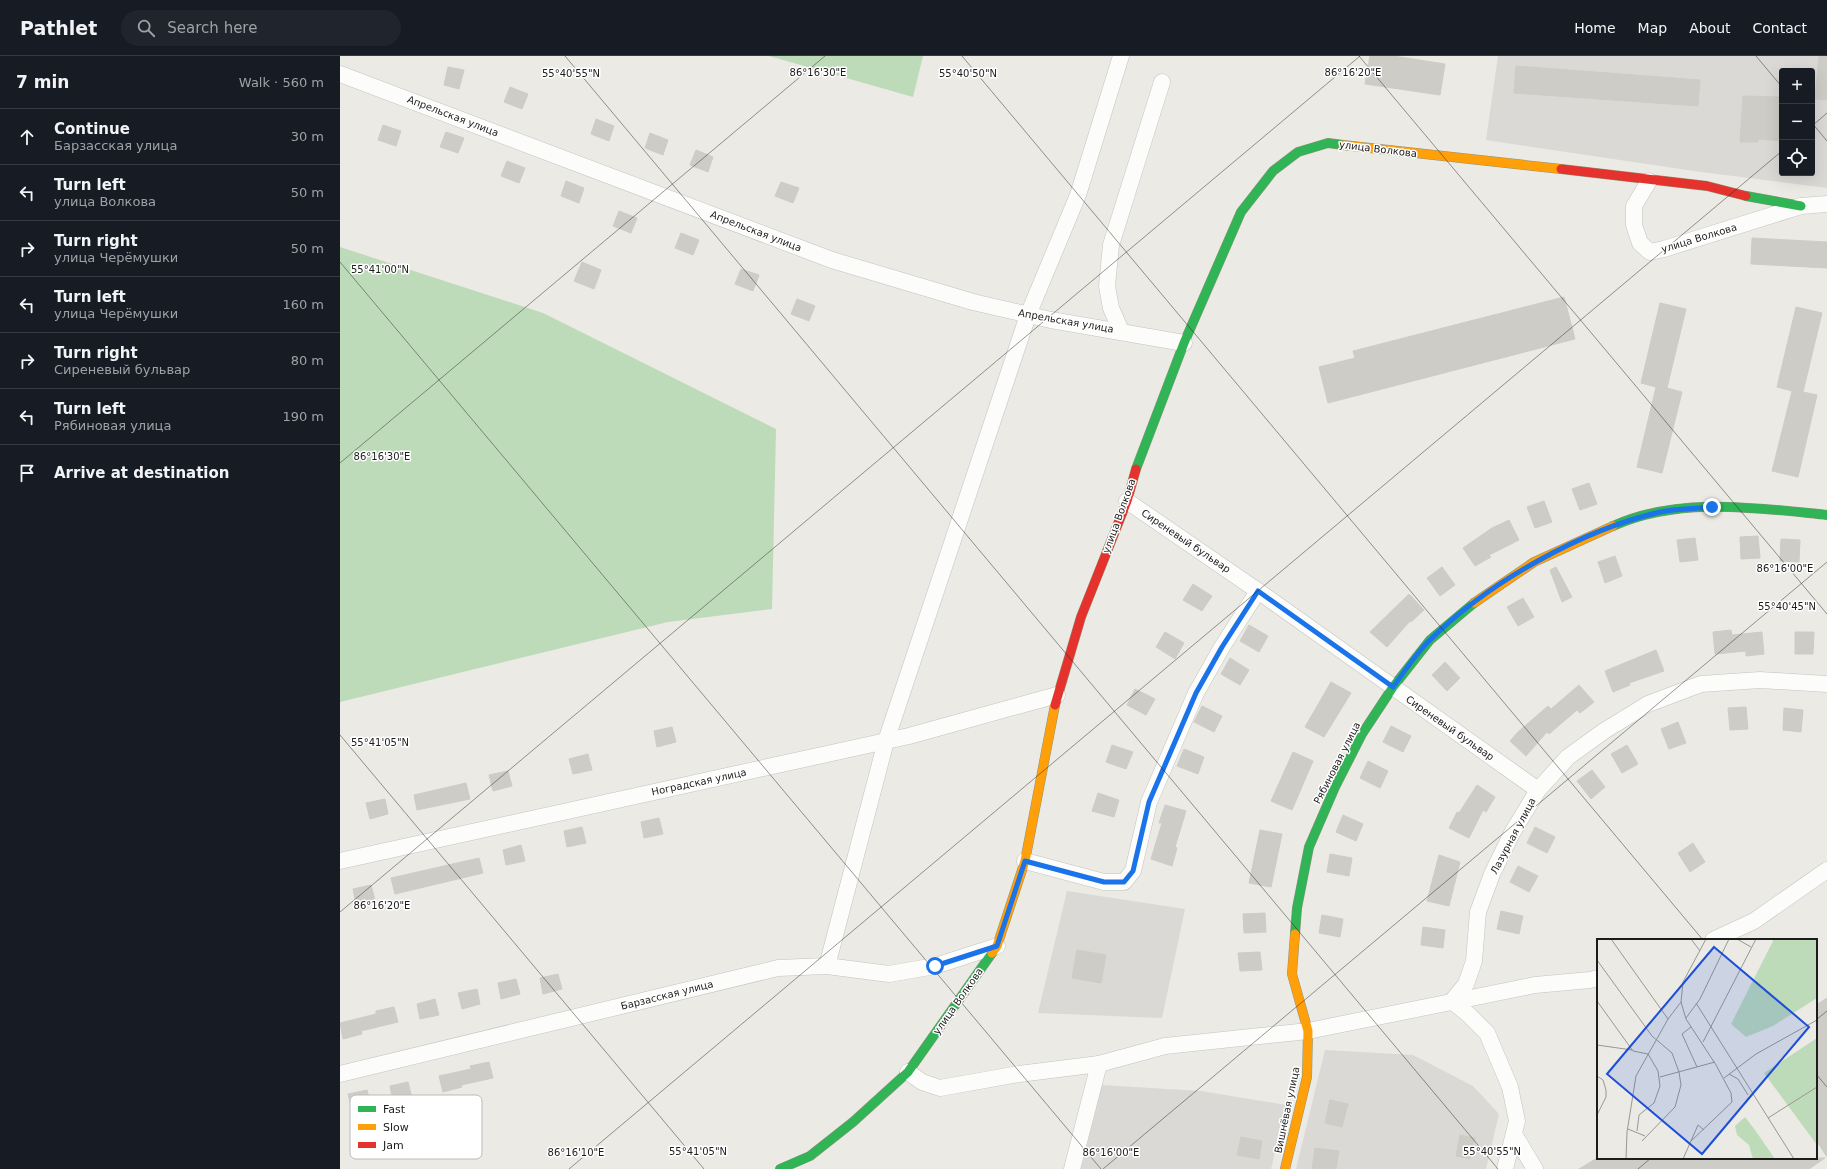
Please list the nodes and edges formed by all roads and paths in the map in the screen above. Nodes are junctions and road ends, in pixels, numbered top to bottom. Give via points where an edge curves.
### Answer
1 (1121, 56) edge
2 (340, 74) edge
3 (1162, 82) dead end
4 (1649, 181) junction
5 (1827, 204) edge
6 (1801, 206) junction
7 (1028, 315) junction
8 (1121, 332) junction
9 (1184, 343) junction
10 (1127, 501) junction
11 (1827, 515) edge
12 (1258, 591) junction
13 (1827, 684) edge
14 (1393, 687) junction
15 (1057, 695) junction
16 (886, 741) junction
17 (1538, 790) junction
18 (340, 861) edge
19 (1025, 861) junction
20 (1827, 870) edge
21 (1715, 939) edge
22 (997, 946) junction
23 (827, 966) junction
24 (1597, 978) edge
25 (1452, 1001) junction
26 (1308, 1031) junction
27 (1098, 1064) junction
28 (908, 1072) junction
29 (340, 1074) edge
30 (1514, 1134) junction
31 (780, 1169) edge
32 (1072, 1169) edge
33 (1285, 1169) edge
34 (1505, 1169) edge
35 (1535, 1169) edge

1 - 7 street via 1078,195
2 - 7 street, Апрельская улица via 832,260 973,302
3 - 8 street via 1111,244 1107,286 1111,308
4 - 6 street, улица Волкова via 1707,186 1760,200
4 - 6 street, улица Волкова via 1634,206 1634,225 1640,243 1650,252
4 - 9 street, улица Волкова via 1328,143 1298,152 1273,171 1241,212
5 - 6 street, улица Волкова
7 - 8 street, Апрельская улица
7 - 16 street
8 - 9 street, Апрельская улица
9 - 10 street, улица Волкова via 1135,471
10 - 12 street, Сиреневый бульвар
10 - 15 street, улица Волкова via 1081,617
11 - 14 street, Рябиновая улица via 1712,507 1661,512 1617,524 1534,562 1480,597 1430,640
12 - 14 street, Сиреневый бульвар
12 - 19 street via 1196,693 1149,802 1133,871 1124,882 1104,882
13 - 17 street, Лазурная улица via 1760,680 1701,684 1648,704 1604,731 1568,757
14 - 17 street, Сиреневый бульвар
14 - 26 street, Рябиновая улица via 1362,734 1309,846 1297,908 1292,974
15 - 16 street, Ноградская улица
15 - 19 street, улица Волкова
16 - 18 street, Ноградская улица
16 - 23 street
17 - 25 street, Лазурная улица via 1512,833 1492,874 1478,912 1474,961 1466,984
19 - 22 street, улица Волкова
20 - 21 street via 1754,921
22 - 23 street, Барзасская улица via 935,966 889,974
22 - 28 street, улица Волкова
23 - 29 street, Барзасская улица via 778,968
24 - 25 street via 1536,985
25 - 26 street
25 - 30 street via 1487,1033 1510,1087 1517,1121
26 - 27 street via 1165,1046
26 - 33 street, Вишнёвая улица via 1307,1077
27 - 28 street via 940,1088 922,1082
27 - 32 street
28 - 31 street, улица Волкова via 853,1122 810,1156
30 - 34 street
30 - 35 street

